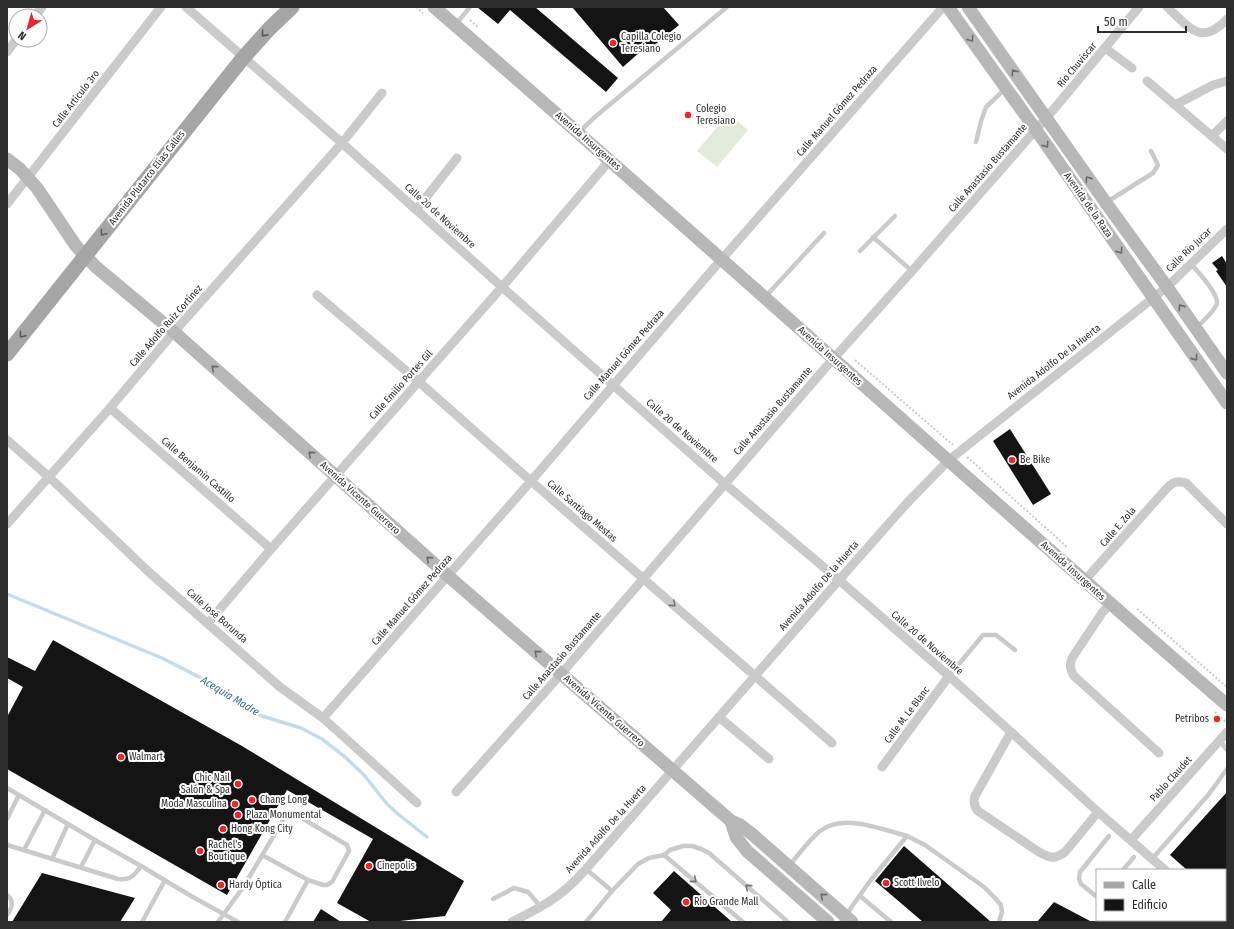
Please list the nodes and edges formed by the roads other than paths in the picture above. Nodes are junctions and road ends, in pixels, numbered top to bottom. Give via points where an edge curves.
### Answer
1 (161, 7) edge
2 (186, 7) edge
3 (292, 7) edge
4 (434, 7) edge
5 (470, 7) edge
6 (727, 7) edge
7 (943, 7) edge
8 (948, 7) edge
9 (968, 7) edge
10 (1139, 7) edge
11 (1167, 7) edge
12 (1227, 19) edge
13 (455, 25) junction
14 (1106, 48) junction
15 (243, 58) junction
16 (1132, 68) dead end
17 (1227, 81) edge
18 (1147, 82) dead end
19 (1006, 88) junction
20 (382, 92) dead end
21 (1175, 105) junction
22 (1045, 118) junction
23 (1227, 121) edge
24 (1036, 130) junction
25 (578, 133) junction
26 (1212, 136) junction
27 (976, 142) dead end
28 (342, 143) junction
29 (1227, 149) edge
30 (1151, 151) dead end
31 (457, 158) dead end
32 (7, 159) edge
33 (610, 160) junction
34 (28, 178) junction
35 (1106, 203) junction
36 (7, 204) edge
37 (416, 210) junction
38 (895, 216) dead end
39 (1227, 229) edge
40 (824, 233) dead end
41 (873, 237) junction
42 (860, 251) dead end
43 (85, 256) junction
44 (722, 259) junction
45 (1192, 264) junction
46 (912, 272) junction
47 (502, 287) junction
48 (1167, 287) junction
49 (318, 296) dead end
50 (764, 298) junction
51 (1152, 298) junction
52 (1195, 328) junction
53 (174, 332) junction
54 (7, 354) edge
55 (833, 359) junction
56 (1227, 373) edge
57 (418, 381) junction
58 (613, 385) junction
59 (1227, 403) edge
60 (110, 408) junction
61 (7, 440) edge
62 (948, 460) junction
63 (335, 475) junction
64 (48, 477) junction
65 (531, 482) junction
66 (725, 484) junction
67 (7, 524) edge
68 (1227, 524) edge
69 (271, 549) junction
70 (447, 575) junction
71 (643, 578) junction
72 (839, 580) junction
73 (1085, 580) junction
74 (1110, 604) junction
75 (208, 623) junction
76 (1015, 650) dead end
77 (561, 674) junction
78 (755, 676) junction
79 (949, 676) junction
80 (1227, 705) edge
81 (719, 717) junction
82 (323, 718) junction
83 (1011, 732) junction
84 (1227, 732) edge
85 (1220, 741) junction
86 (832, 743) dead end
87 (1227, 750) edge
88 (1159, 753) dead end
89 (769, 759) dead end
90 (882, 767) dead end
91 (1227, 769) edge
92 (673, 771) junction
93 (7, 788) edge
94 (456, 792) dead end
95 (19, 795) junction
96 (417, 803) dead end
97 (45, 810) junction
98 (1098, 812) junction
99 (7, 819) edge
100 (731, 821) junction
101 (68, 824) junction
102 (906, 836) junction
103 (1109, 836) dead end
104 (95, 840) junction
105 (1131, 840) junction
106 (7, 845) edge
107 (24, 850) junction
108 (262, 855) junction
109 (664, 855) junction
110 (52, 858) junction
111 (1134, 858) dead end
112 (1152, 858) junction
113 (141, 866) junction
114 (788, 866) junction
115 (81, 867) junction
116 (586, 869) junction
117 (1124, 869) edge
118 (1164, 869) edge
119 (165, 880) junction
120 (308, 880) junction
121 (612, 891) junction
122 (7, 895) edge
123 (860, 896) junction
124 (1096, 896) edge
125 (493, 899) dead end
126 (541, 907) junction
127 (7, 915) edge
128 (224, 915) junction
129 (846, 920) edge
130 (142, 922) edge
131 (218, 922) edge
132 (238, 922) edge
133 (285, 922) edge
134 (512, 922) edge
135 (586, 922) edge
136 (743, 922) edge
137 (788, 922) edge
138 (828, 922) edge
139 (890, 922) edge
140 (999, 922) edge

1 - 34 street, Calle Artículo 3ro
2 - 15 street, Calle 20 de Noviembre
3 -> 15 main road, Avenida Plutarco Elías Calles
4 - 13 street, Avenida Insurgentes
5 - 13 lane
6 - 25 lane
7 - 44 street, Calle Manuel Gómez Pedraza
8 -> 19 street, Avenida de la Raza
22 -> 9 street, Avenida de la Raza
10 - 14 street, Río Chuviscar
11 - 12 street via 1198,33 1207,34
13 - 25 street, Avenida Insurgentes
14 - 16 street
14 - 22 street, Río Chuviscar
15 - 28 street, Calle 20 de Noviembre
15 -> 43 main road, Avenida Plutarco Elías Calles
17 - 21 street via 1213,85
18 - 21 street
19 - 24 street, Avenida de la Raza
19 - 27 lane via 986,107
20 - 28 street, Calle Adolfo Ruíz Cortínez
21 - 26 street
22 - 24 street, Calle Anastasio Bustamante
35 -> 22 street, Avenida de la Raza
23 - 26 street
24 - 46 street, Calle Anastasio Bustamante
24 -> 51 street, Avenida de la Raza
25 - 33 street, Avenida Insurgentes
26 - 29 street
28 - 37 street, Calle 20 de Noviembre
28 - 53 street, Calle Adolfo Ruíz Cortínez
30 - 35 lane via 1158,165 1153,172
31 - 37 street
32 - 34 street, Avenida Vicente Guerrero
33 - 44 street, Avenida Insurgentes
33 - 47 street, Calle Emilio Portes Gil
34 - 36 street, Calle Artículo 3ro
34 - 43 street, Avenida Vicente Guerrero via 38,188
35 - 48 street, Avenida de la Raza
37 - 47 street, Calle 20 de Noviembre
38 - 41 lane
39 - 45 street, Calle Río Jucar
40 - 50 lane
41 - 42 lane
41 - 46 lane
43 - 53 street, Avenida Vicente Guerrero
43 -> 54 main road, Avenida Plutarco Elías Calles
44 - 50 street, Avenida Insurgentes
44 - 58 street, Calle Manuel Gómez Pedraza
45 - 48 street, Calle Río Jucar
45 - 52 lane via 1216,295 1217,302 1216,307
46 - 55 street, Calle Anastasio Bustamante
47 - 57 street, Calle Emilio Portes Gil
47 - 58 street, Calle 20 de Noviembre
48 - 51 street, Avenida Adolfo De la Huerta
52 -> 48 street, Avenida de la Raza
49 - 57 street, Calle Santiago Mestas
50 - 55 street, Avenida Insurgentes
51 -> 59 street, Avenida de la Raza
51 - 62 street, Avenida Adolfo De la Huerta
52 - 56 street, Avenida de la Raza
53 - 60 street, Calle Adolfo Ruíz Cortínez
63 -> 53 street, Avenida Vicente Guerrero
55 - 62 street, Avenida Insurgentes
55 - 66 street, Calle Anastasio Bustamante
57 - 63 street, Calle Emilio Portes Gil
57 - 65 street, Calle Santiago Mestas
58 - 65 street, Calle Manuel Gómez Pedraza
58 - 66 street, Calle 20 de Noviembre
60 - 64 street, Calle Adolfo Ruíz Cortínez
60 - 69 street, Calle Benjamín Castillo
61 - 64 street, Calle José Borunda
62 - 72 street, Avenida Adolfo De la Huerta
62 - 73 street, Avenida Insurgentes
63 - 69 street, Calle Emilio Portes Gil
70 -> 63 street, Avenida Vicente Guerrero
64 - 67 street, Calle Adolfo Ruíz Cortínez
64 - 75 street, Calle José Borunda via 151,574
65 - 70 street, Calle Manuel Gómez Pedraza
65 - 71 street, Calle Santiago Mestas
66 - 71 street, Calle Anastasio Bustamante
66 - 72 street, Calle 20 de Noviembre
68 - 73 street, Calle E. Zola via 1186,483 1176,481 1171,483
69 - 75 street, Calle Emilio Portes Gil
77 -> 70 street, Avenida Vicente Guerrero
70 - 82 street, Calle Manuel Gómez Pedraza
71 - 77 street, Calle Anastasio Bustamante
71 -> 78 street, Calle Santiago Mestas
72 - 78 street, Avenida Adolfo De la Huerta
72 - 79 street, Calle 20 de Noviembre
73 - 74 street, Avenida Insurgentes
74 - 80 street, Avenida Insurgentes
74 - 88 street via 1070,662 1071,672
75 - 82 street, Calle José Borunda via 280,687
76 - 79 lane via 996,635 983,635
77 - 92 street, Avenida Vicente Guerrero
77 - 94 street, Calle Anastasio Bustamante
78 - 81 street, Avenida Adolfo De la Huerta
78 - 86 street, Calle Santiago Mestas
79 - 83 street, Calle 20 de Noviembre
79 - 90 street, Calle M. Le Blanc
81 - 89 street
81 - 92 street, Avenida Adolfo De la Huerta
82 - 96 street, Calle José Borunda
83 - 98 street, Calle 20 de Noviembre
83 - 98 street via 975,796 978,811 1047,857 1054,858 1065,852
84 - 85 street, Pablo Claudet
85 - 87 lane
85 - 105 street, Pablo Claudet
91 - 112 lane via 1209,794
92 - 100 street, Avenida Vicente Guerrero
92 - 116 street, Avenida Adolfo De la Huerta
93 - 95 lane
95 - 97 lane
95 - 99 lane
97 - 101 lane
97 - 107 lane
98 - 105 street, Calle 20 de Noviembre
100 - 114 street, Avenida Vicente Guerrero via 752,834
100 - 138 street, Avenida Vicente Guerrero via 736,837 747,851
101 - 104 lane
101 - 110 lane
102 - 114 lane via 860,824 833,824 811,840
102 - 123 lane
102 - 140 lane via 925,845 990,892 1001,905
103 - 124 lane via 1080,872 1081,884
104 - 113 lane
104 - 115 lane
105 - 112 street, Calle 20 de Noviembre
106 - 107 lane
107 - 110 lane
108 - 120 lane
108 - 120 lane via 286,815 290,813 347,845 349,851 332,882 323,885
108 - 128 lane
109 - 121 lane via 649,858 638,864
109 -> 136 lane
137 -> 109 lane via 701,849 683,846
110 - 115 lane
111 - 117 lane
112 - 118 street, Calle 20 de Noviembre
113 - 115 lane via 134,876 126,880
113 - 119 lane
129 -> 114 street, Avenida Vicente Guerrero
116 - 121 lane
116 - 126 street, Avenida Adolfo De la Huerta via 567,888
119 - 128 lane
119 - 130 lane
120 - 133 lane
121 - 135 lane
122 - 127 lane via 11,898 12,904
123 - 129 lane
123 - 139 lane
125 - 126 lane via 514,888 528,892
126 - 134 street, Avenida Adolfo De la Huerta
128 - 131 lane
128 - 132 lane

